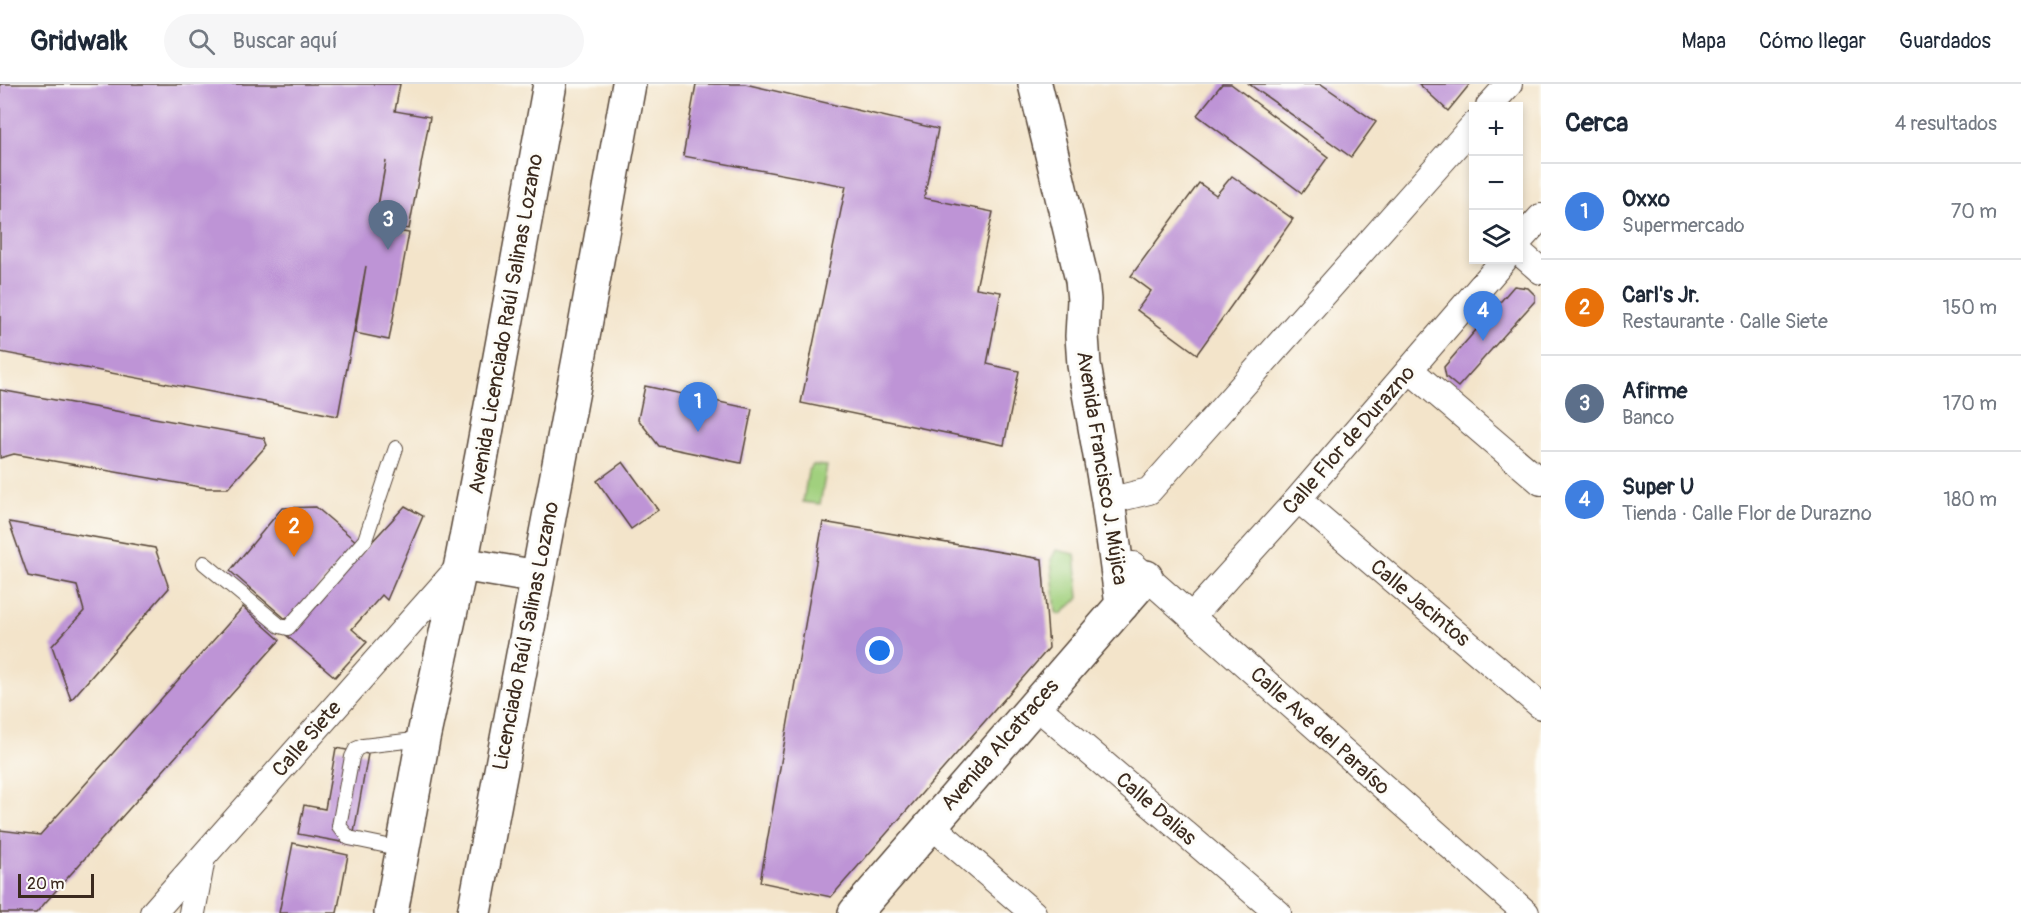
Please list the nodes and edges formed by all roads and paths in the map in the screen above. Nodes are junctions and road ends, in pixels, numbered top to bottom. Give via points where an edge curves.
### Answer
1 (550, 84) edge
2 (629, 84) edge
3 (1035, 84) edge
4 (1509, 84) edge
5 (1493, 102) edge
6 (1469, 129) edge
7 (1541, 216) edge
8 (1523, 237) edge
9 (1523, 255) edge
10 (1501, 264) edge
11 (1541, 271) edge
12 (1410, 370) junction
13 (396, 448) dead end
14 (1541, 482) edge
15 (1298, 499) junction
16 (1108, 501) junction
17 (1114, 550) junction
18 (204, 563) dead end
19 (461, 564) junction
20 (537, 577) junction
21 (1146, 577) junction
22 (1122, 605) junction
23 (1191, 617) junction
24 (1035, 705) junction
25 (1541, 706) edge
26 (423, 739) junction
27 (931, 825) junction
28 (402, 849) junction
29 (202, 858) junction
30 (153, 913) edge
31 (192, 913) edge
32 (391, 913) edge
33 (474, 913) edge
34 (855, 913) edge
35 (1033, 913) edge
36 (1278, 913) edge
37 (1526, 913) edge

1 - 19 main road, Avenida Licenciado Raúl Salinas Lozano
2 - 20 main road, Licenciado Raúl Salinas Lozano
3 - 16 main road, Avenida Francisco J. Mújica via 1082,280 1084,365
4 - 5 street
6 - 16 street via 1149,491
7 - 8 street
9 - 11 street
10 - 12 street, Calle Flor de Durazno
12 - 14 street
12 - 15 street, Calle Flor de Durazno
13 - 18 lane via 365,540 288,627 280,627
15 - 23 street, Calle Flor de Durazno
15 - 25 street, Calle Jacintos
16 - 17 main road, Avenida Francisco J. Mújica
17 - 21 street, Calle Ave del Paraíso
17 - 22 main road, Avenida Francisco J. Mújica
19 - 20 main road
19 - 26 main road
19 - 29 street, Calle Siete
20 - 33 main road, Licenciado Raúl Salinas Lozano
21 - 22 main road, Avenida Alcatraces
21 - 23 street, Calle Ave del Paraíso
22 - 24 main road, Avenida Alcatraces
23 - 37 street, Calle Ave del Paraíso
24 - 27 main road, Avenida Alcatraces
24 - 36 street, Calle Dalias
26 - 28 main road
26 - 28 lane via 356,748 352,757 341,830 349,838
27 - 34 main road, Avenida Alcatraces
27 - 35 street
28 - 32 main road
29 - 30 street, Calle Siete
29 - 31 street

